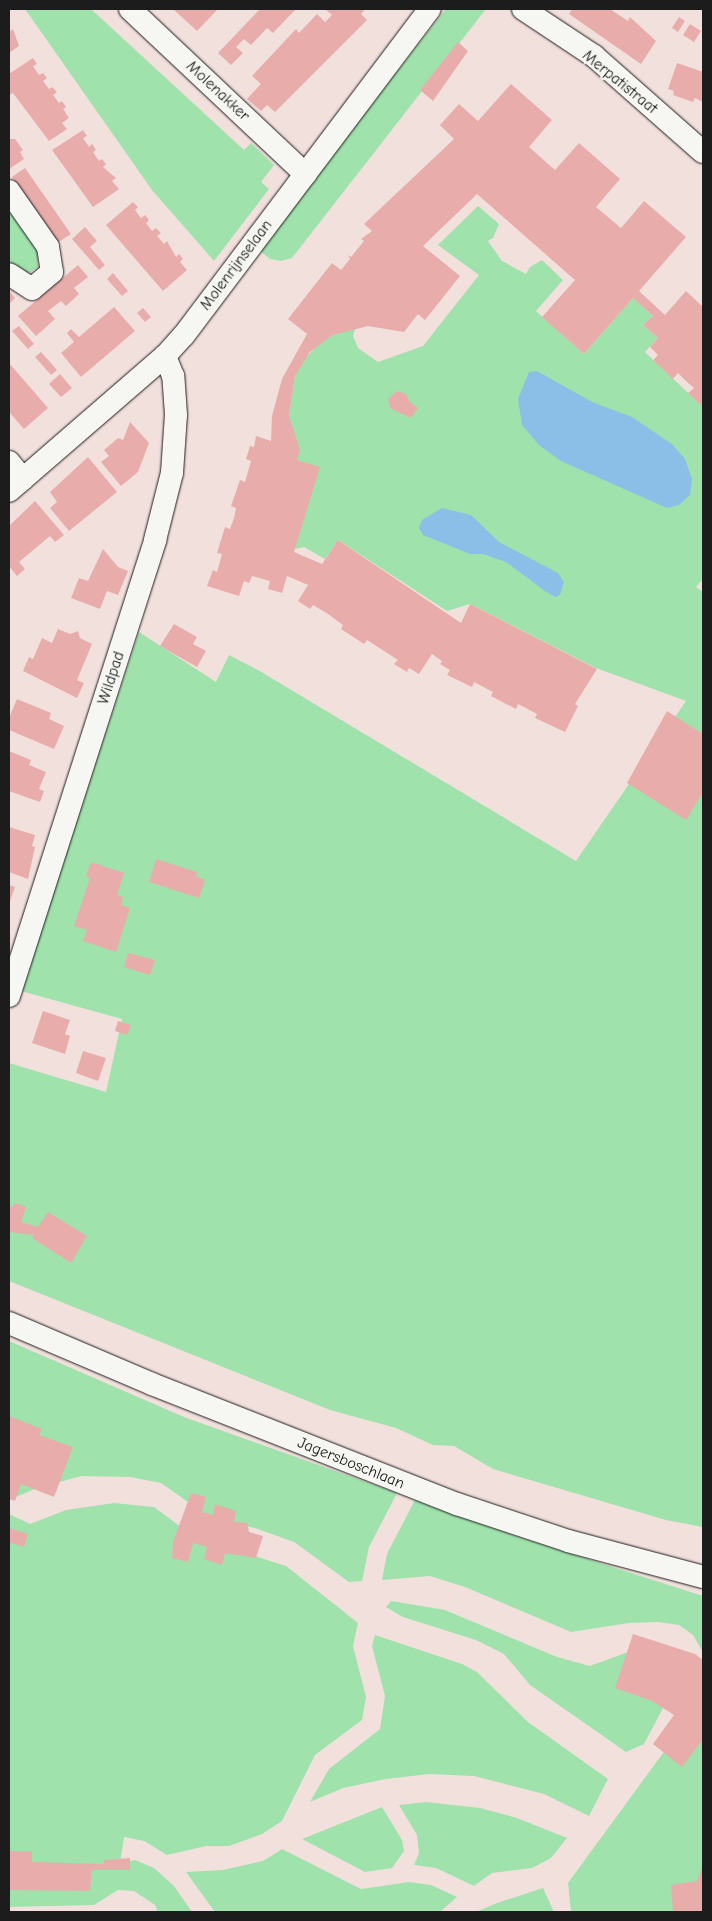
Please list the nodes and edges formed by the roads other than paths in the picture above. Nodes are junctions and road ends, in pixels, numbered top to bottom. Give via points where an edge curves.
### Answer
1 (130, 9) edge
2 (430, 9) edge
3 (532, 11) edge
4 (701, 147) edge
5 (305, 174) junction
6 (9, 191) edge
7 (9, 274) edge
8 (165, 356) junction
9 (9, 462) edge
10 (16, 485) edge
11 (9, 996) edge
12 (9, 1323) edge
13 (703, 1577) edge

1 - 5 street, Molenakker
2 - 5 street, Molenrijnselaan
3 - 4 street, Merpatistraat via 594,56
5 - 8 street, Molenrijnselaan
6 - 7 street via 48,247 52,272 32,289
8 - 10 street, Molenrijnselaan
8 - 11 street, Wildpad via 172,376 176,415 172,474 155,540
9 - 10 street
12 - 13 street, Jagersboschlaan via 152,1384 457,1504 568,1541

